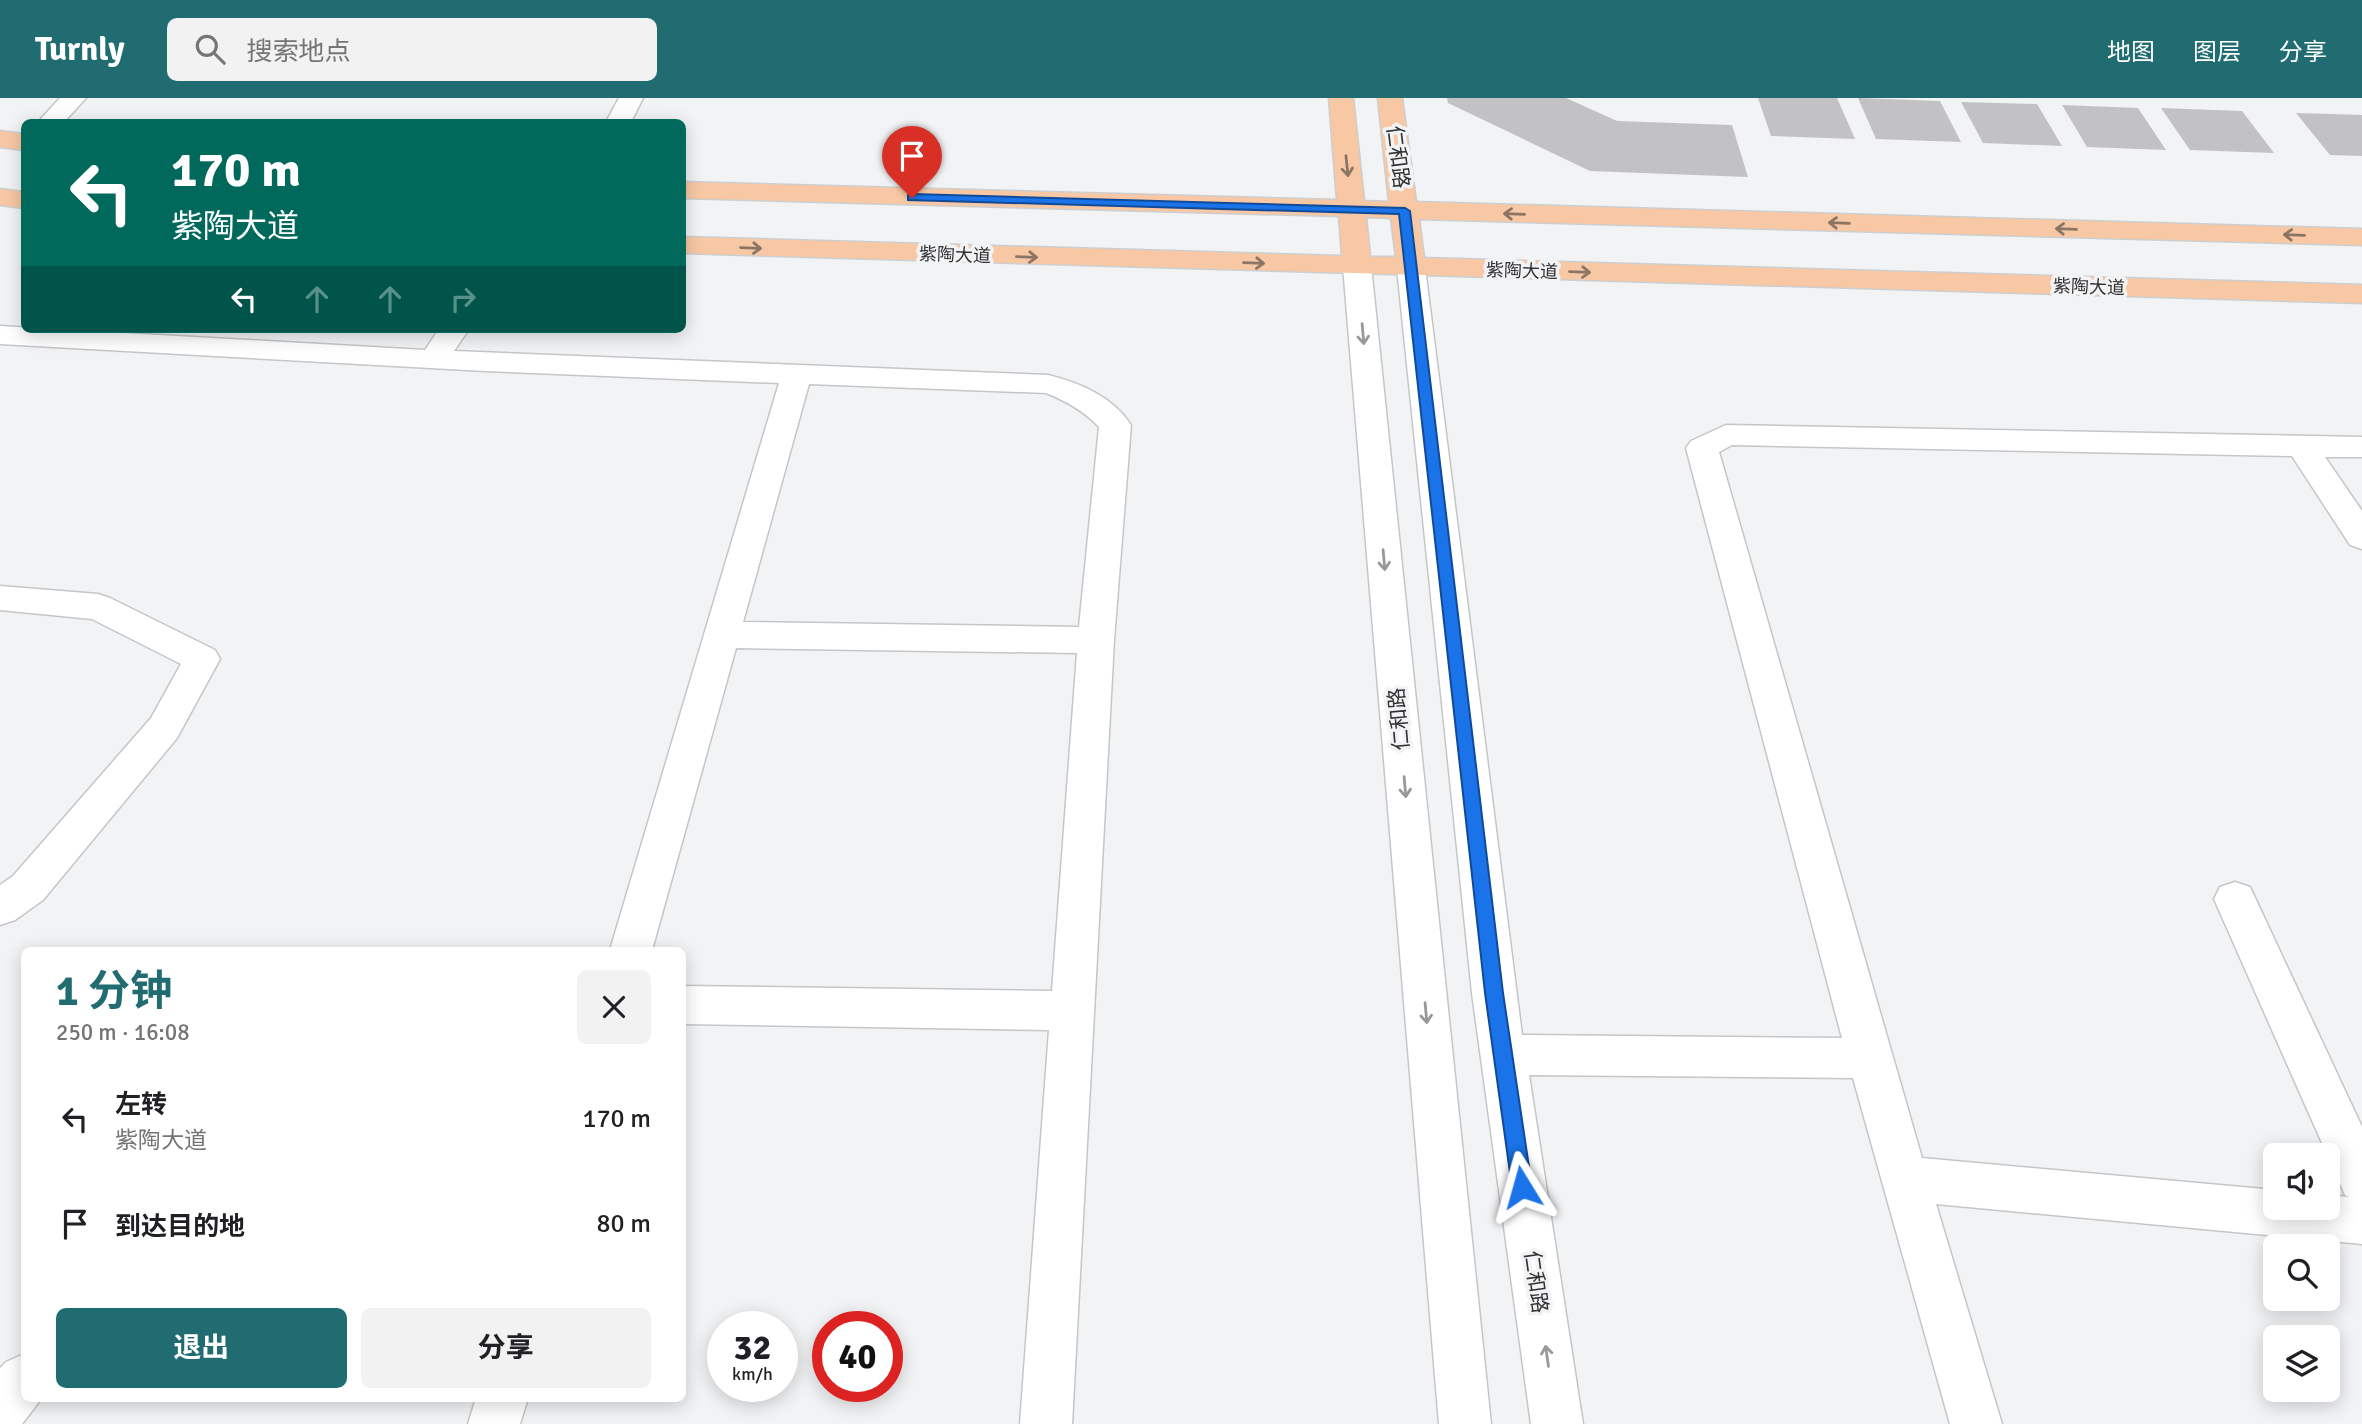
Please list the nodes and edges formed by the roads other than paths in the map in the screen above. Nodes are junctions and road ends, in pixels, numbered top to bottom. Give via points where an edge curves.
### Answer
1 (74, 98) edge
2 (632, 98) edge
3 (1341, 98) edge
4 (1390, 98) edge
5 (53, 119) edge
6 (621, 119) edge
7 (0, 139) edge
8 (21, 142) edge
9 (686, 190) edge
10 (0, 197) edge
11 (21, 200) edge
12 (1352, 209) junction
13 (1405, 211) junction
14 (2362, 237) edge
15 (686, 245) edge
16 (1357, 266) junction
17 (1411, 268) junction
18 (2362, 294) edge
19 (451, 333) edge
20 (0, 335) edge
21 (434, 359) junction
22 (797, 374) junction
23 (2302, 446) junction
24 (2362, 447) edge
25 (2362, 537) edge
26 (0, 598) edge
27 (722, 635) junction
28 (1096, 640) junction
29 (2235, 899) dead end
30 (0, 908) edge
31 (632, 947) edge
32 (686, 1005) edge
33 (1073, 1011) junction
34 (1502, 1055) junction
35 (1870, 1058) junction
36 (1906, 1179) junction
37 (2362, 1180) edge
38 (2362, 1221) edge
39 (21, 1384) edge
40 (501, 1402) edge
41 (0, 1411) edge
42 (494, 1424) edge
43 (1046, 1424) edge
44 (1465, 1424) edge
45 (1557, 1424) edge
46 (1976, 1424) edge

1 - 5 street
2 - 6 street
3 -> 12 main road, 仁和路
4 - 13 main road, 仁和路
7 - 8 main road
9 - 12 main road
10 - 11 main road
12 - 13 main road
12 - 16 main road, 仁和路
14 -> 13 main road
13 - 17 main road, 仁和路
15 -> 16 main road, 紫陶大道
16 - 17 main road, 紫陶大道
16 -> 44 street, 仁和路
17 -> 18 main road, 紫陶大道
17 - 34 street, 仁和路
19 - 21 street
20 - 21 street
21 - 22 street
22 - 27 street
22 - 28 street via 1048,384 1070,390 1103,411 1115,425
23 - 24 street
23 - 25 street
23 - 35 street via 1726,435 1702,448
26 - 30 street via 98,607 202,659 164,728 28,888
27 - 28 street
27 - 31 street
28 - 33 street
29 - 37 street
32 - 33 street
33 - 43 street
34 - 35 street
45 -> 34 street, 仁和路
35 - 36 street
36 - 38 street
36 - 46 street
39 - 41 street
40 - 42 street

